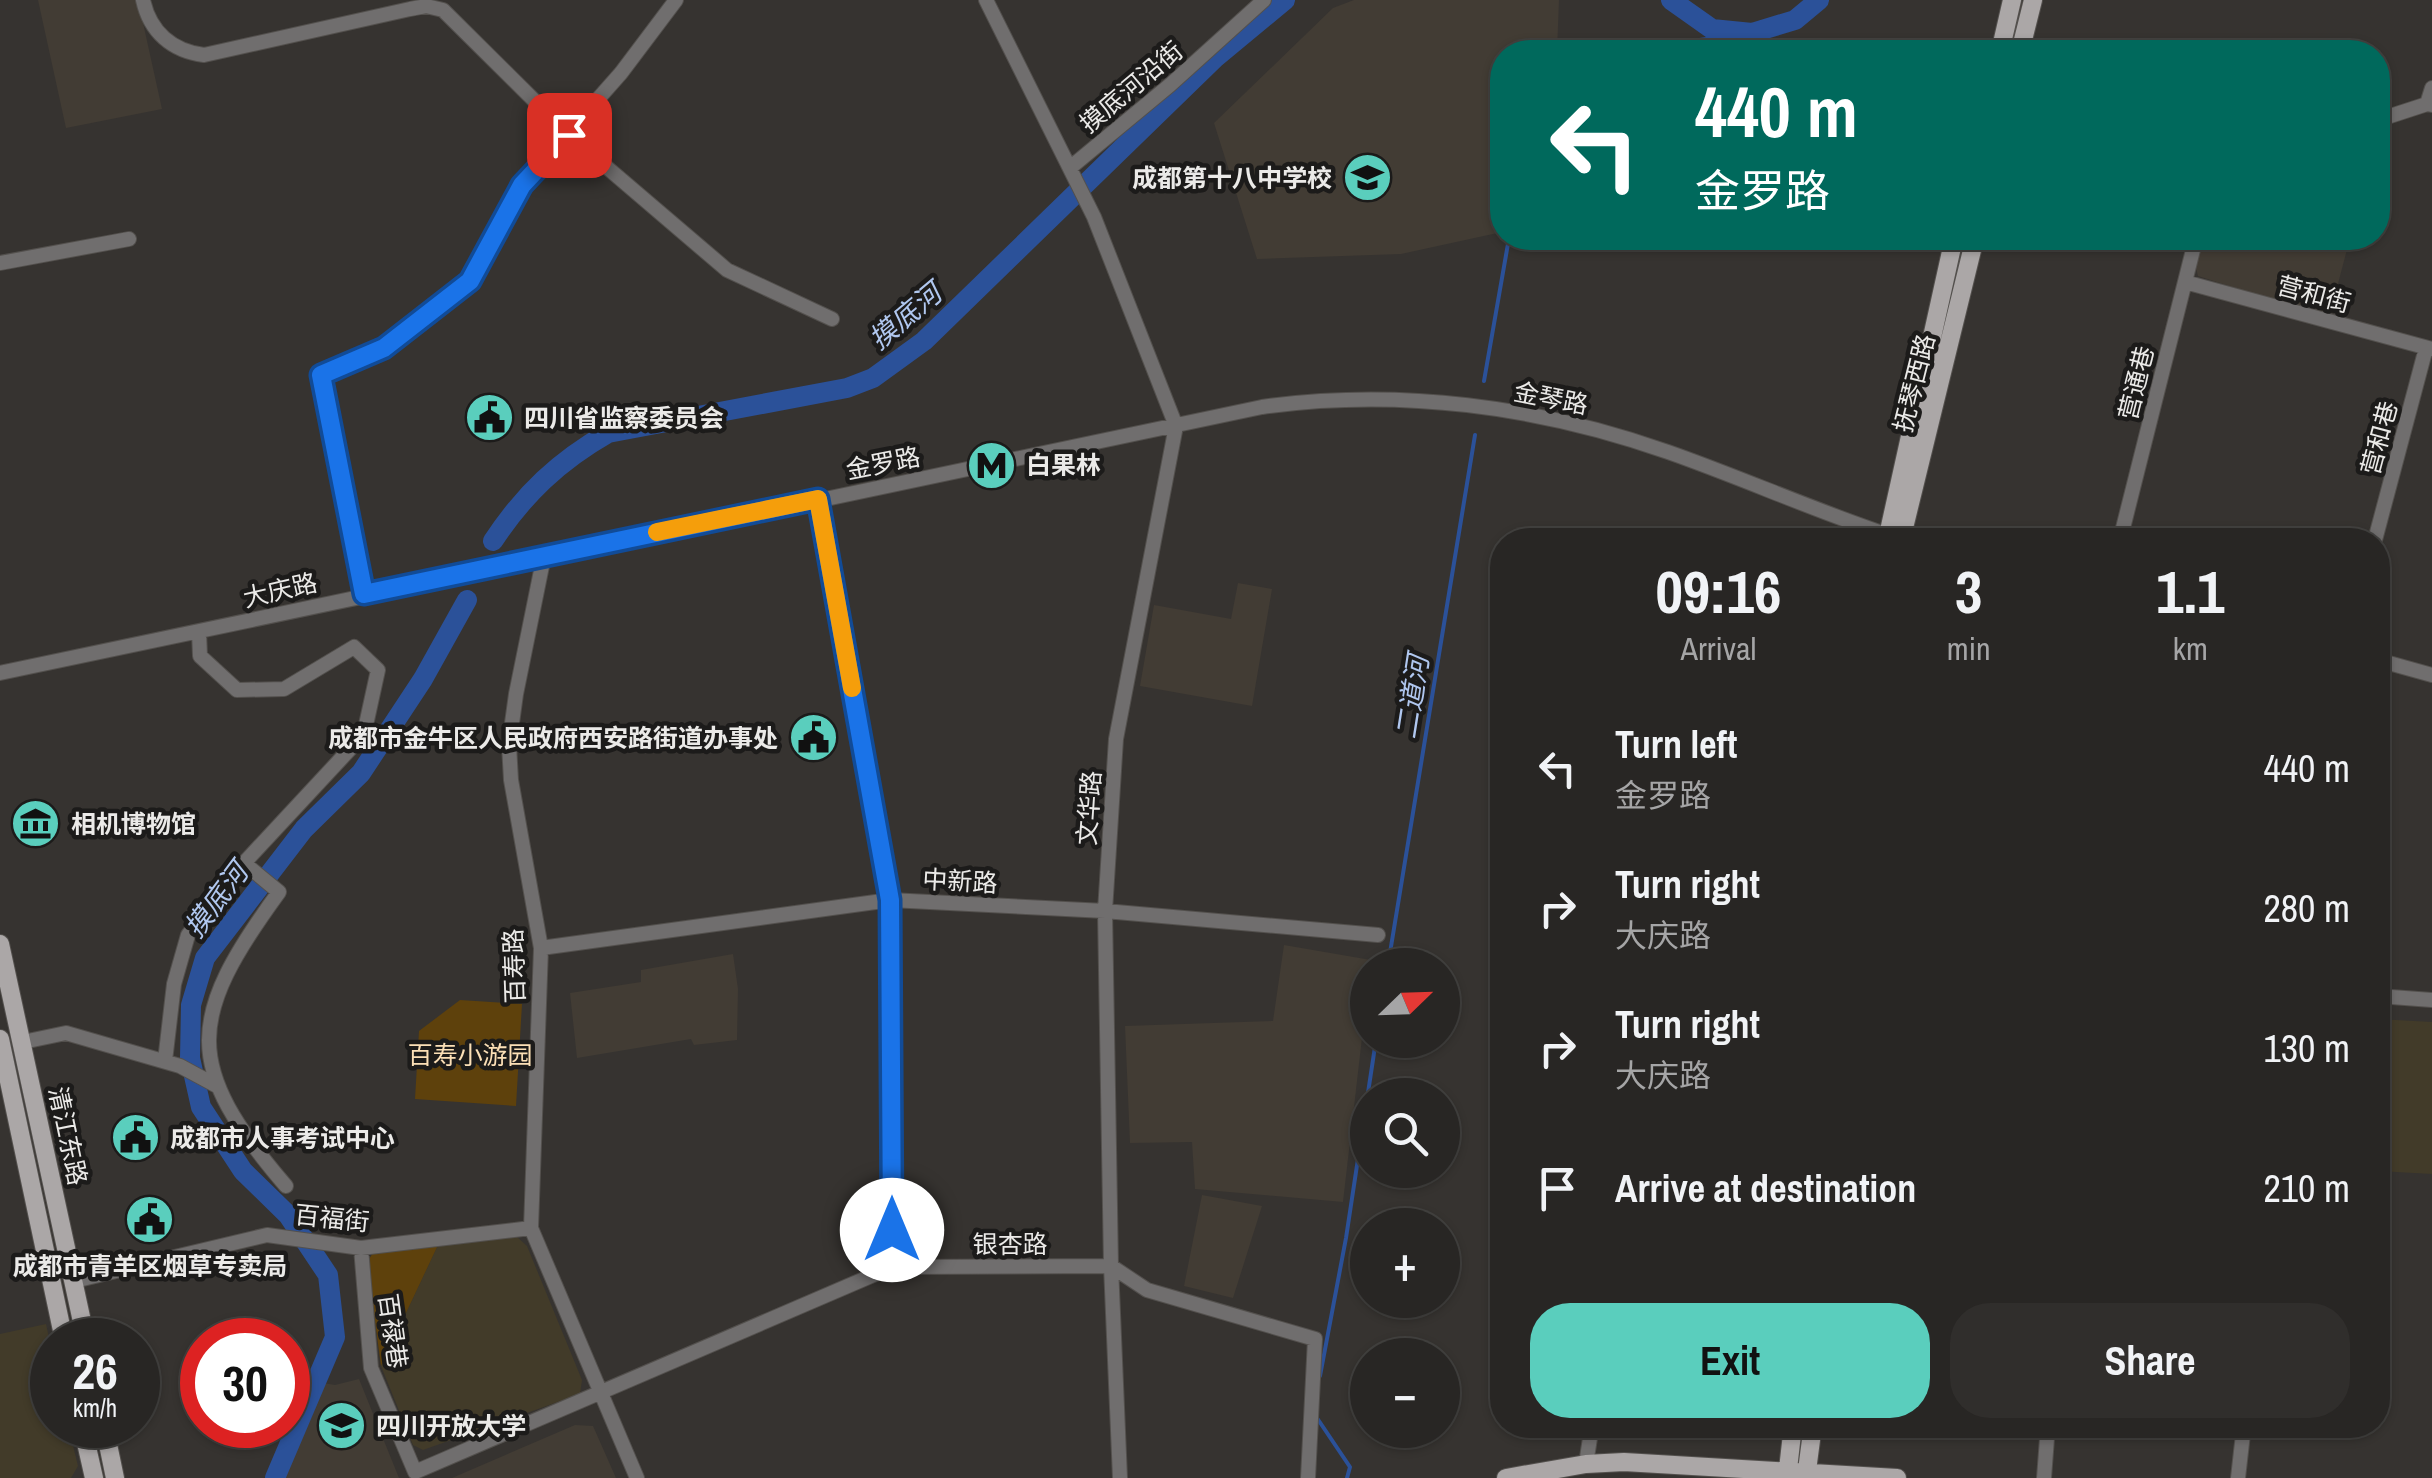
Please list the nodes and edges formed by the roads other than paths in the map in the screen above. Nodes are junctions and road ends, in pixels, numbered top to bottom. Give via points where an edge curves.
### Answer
1 (143, 0) edge
2 (676, 0) edge
3 (986, 0) edge
4 (1264, 0) edge
5 (2012, 0) edge
6 (2033, 0) edge
7 (2003, 40) edge
8 (2023, 40) edge
9 (2432, 88) edge
10 (2430, 105) edge
11 (2390, 117) edge
12 (569, 135) junction
13 (1071, 167) junction
14 (129, 239) dead end
15 (1952, 250) edge
16 (1971, 250) edge
17 (2193, 250) edge
18 (0, 263) edge
19 (2184, 282) junction
20 (832, 319) dead end
21 (2429, 349) edge
22 (1176, 426) junction
23 (818, 499) junction
24 (1867, 528) edge
25 (1898, 528) edge
26 (1899, 528) edge
27 (2123, 528) edge
28 (2378, 528) edge
29 (544, 556) junction
30 (364, 594) junction
31 (200, 632) junction
32 (2390, 664) edge
33 (0, 673) edge
34 (2432, 676) edge
35 (250, 867) junction
36 (890, 900) junction
37 (1105, 911) junction
38 (1378, 935) dead end
39 (0, 944) edge
40 (540, 948) junction
41 (2390, 997) edge
42 (2432, 1000) edge
43 (0, 1039) edge
44 (23, 1042) junction
45 (164, 1061) junction
46 (213, 1084) junction
47 (286, 1186) dead end
48 (530, 1228) junction
49 (361, 1248) junction
50 (1111, 1266) junction
51 (892, 1267) junction
52 (74, 1280) junction
53 (59, 1318) edge
54 (82, 1318) edge
55 (600, 1392) junction
56 (1590, 1438) edge
57 (1794, 1438) edge
58 (1809, 1438) edge
59 (2047, 1438) edge
60 (2243, 1438) edge
61 (87, 1448) edge
62 (109, 1448) edge
63 (1586, 1464) junction
64 (415, 1472) joint
65 (1797, 1474) edge
66 (94, 1478) edge
67 (115, 1478) edge
68 (637, 1478) edge
69 (1120, 1478) edge
70 (1308, 1478) edge
71 (1506, 1478) edge
72 (1898, 1478) edge
73 (2044, 1478) edge
74 (2238, 1478) edge

1 - 12 street via 154,29 183,53 204,55 410,8 443,10
2 - 12 street
3 - 13 street
4 - 13 street, 摸底河沿街
5 - 7 main road
6 - 8 main road
9 - 10 street
10 - 11 street
12 - 20 street via 727,270
12 - 30 street via 522,185 470,281 384,348 321,375
13 - 22 street
14 - 18 street
15 - 25 main road, 抚琴西路
16 - 26 main road, 抚琴西路
17 - 19 street, 营通巷
19 - 21 street, 营和街
19 - 27 street, 营通巷
21 - 28 street, 营和巷
22 - 23 street, 金罗路
22 - 24 street, 金琴路 via 1326,398 1388,398 1536,415 1664,450
22 - 37 street, 文华路 via 1116,738
23 - 29 street, 金罗路
23 - 36 street
29 - 30 street, 金罗路
29 - 40 street, 百寿路 via 510,745
30 - 31 street, 大庆路
31 - 33 street, 大庆路
31 - 35 street via 200,656 237,690 284,689 354,647 378,670 364,734
32 - 34 street
35 - 45 street via 188,935
35 - 46 street via 279,892 217,990 209,1026
36 - 37 street, 中新路
36 - 40 street, 中新路
36 - 51 street
37 - 38 street, 中新路
37 - 50 street, 文华路
39 - 44 main road, 清江东路
40 - 48 street, 百寿路
41 - 42 street
43 - 53 main road, 清江东路
44 - 45 street via 66,1033
44 - 52 main road, 清江东路
45 - 46 street
46 - 47 street via 248,1142
48 - 49 street, 百福街
48 - 55 street, 百寿路
49 - 52 street, 百福街 via 267,1235
49 - 64 street, 百禄巷 via 371,1368
50 - 51 street, 银杏路
50 - 69 street, 文华路
50 - 70 street via 1147,1290 1314,1340
51 - 55 street, 银杏路
52 - 54 main road, 清江东路
55 - 64 street, 银杏路
55 - 68 street, 百寿路
56 - 63 street
57 - 65 main road
58 - 65 main road
59 - 73 street
60 - 74 street
61 - 66 main road
62 - 67 main road
63 - 65 main road
63 - 71 main road
65 - 72 main road

